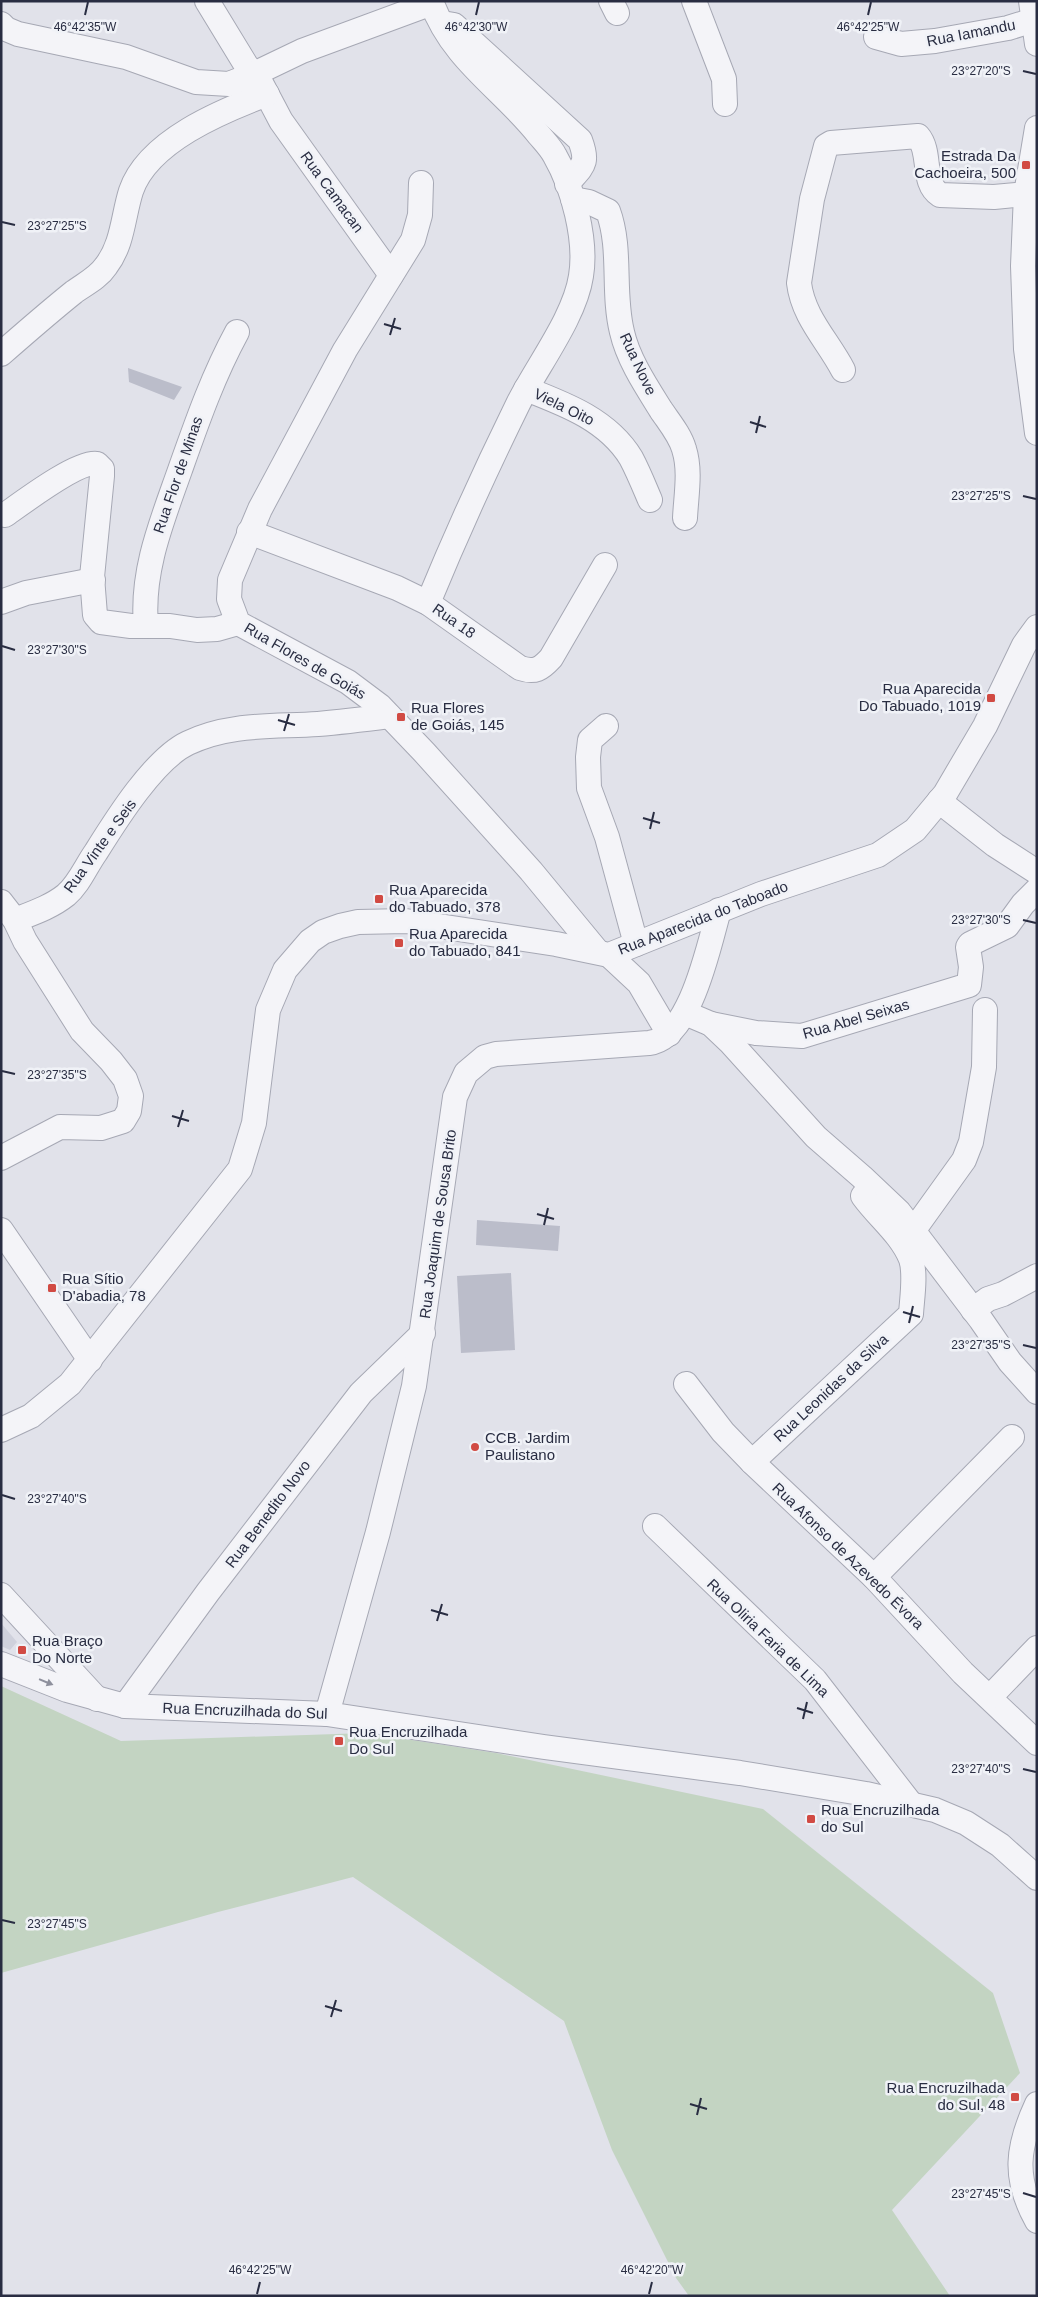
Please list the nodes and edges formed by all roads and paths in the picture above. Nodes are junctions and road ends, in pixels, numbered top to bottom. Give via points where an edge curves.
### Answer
1 (207, 1) edge
2 (694, 1) edge
3 (432, 2) edge
4 (1034, 13) edge
5 (1, 24) edge
6 (876, 37) dead end
7 (1037, 44) edge
8 (254, 74) junction
9 (270, 101) junction
10 (725, 104) dead end
11 (1037, 128) edge
12 (1031, 181) edge
13 (422, 184) dead end
14 (570, 191) junction
15 (391, 275) junction
16 (1030, 282) edge
17 (237, 332) dead end
18 (1, 354) edge
19 (843, 370) dead end
20 (526, 389) junction
21 (1037, 434) edge
22 (650, 500) dead end
23 (6, 516) dead end
24 (685, 518) dead end
25 (248, 532) junction
26 (605, 565) dead end
27 (93, 580) junction
28 (1, 602) edge
29 (428, 603) junction
30 (1037, 622) edge
31 (238, 623) junction
32 (146, 626) junction
33 (1037, 628) edge
34 (390, 716) junction
35 (606, 726) dead end
36 (939, 802) junction
37 (1037, 872) edge
38 (1037, 890) edge
39 (720, 910) junction
40 (8, 911) edge
41 (636, 944) junction
42 (603, 953) junction
43 (985, 1010) dead end
44 (685, 1013) junction
45 (711, 1024) junction
46 (669, 1034) junction
47 (1, 1158) edge
48 (862, 1177) junction
49 (1, 1230) edge
50 (913, 1231) junction
51 (1037, 1276) edge
52 (973, 1310) junction
53 (423, 1333) junction
54 (90, 1360) junction
55 (686, 1384) dead end
56 (1037, 1392) edge
57 (1, 1430) edge
58 (1012, 1437) dead end
59 (752, 1462) junction
60 (655, 1526) dead end
61 (874, 1577) junction
62 (1, 1595) edge
63 (1037, 1648) edge
64 (1, 1664) edge
65 (990, 1697) junction
66 (98, 1700) junction
67 (125, 1706) junction
68 (327, 1714) junction
69 (1037, 1743) edge
70 (911, 1804) junction
71 (1037, 1878) edge
72 (1037, 2104) edge
73 (1037, 2221) edge

1 - 8 street, Rua Camacan
2 - 10 street via 724,79
3 - 8 street via 302,50
3 - 14 street via 442,26 463,58 508,100 555,155
4 - 6 street, Rua Iamandu via 1008,28 935,42 901,44
4 - 7 street
5 - 8 street via 18,34 126,57 196,82 229,84
8 - 9 street, Rua Camacan
9 - 15 street, Rua Camacan
9 - 18 street via 227,108 165,146 145,167 132,190 122,233 107,266
11 - 12 street
12 - 16 street
12 - 19 street via 994,197 940,195 931,186 925,148 918,136 826,146 812,199 799,283 808,313
13 - 15 street, Rua Flores de Goiás via 420,215 413,240
14 - 20 street via 581,239 582,274 578,292
14 - 24 street, Rua Nove via 608,211 613,225 617,309 622,334 642,381 684,449 688,473
15 - 25 street, Rua Flores de Goiás via 345,350
16 - 21 street via 1026,349
17 - 32 street, Rua Flor de Minas via 207,393 161,524 145,592
20 - 22 street, Viela Oito via 574,409 604,427 630,458
20 - 29 street via 474,495
23 - 27 street via 64,476 84,465 98,464 102,476
25 - 29 street, Rua 18 via 397,588
25 - 31 street, Rua Flores de Goiás via 230,580 229,599
26 - 29 street, Rua 18 via 551,658 536,671 520,668
27 - 28 street via 26,593
27 - 32 street via 94,614 101,622
30 - 33 street
31 - 32 street via 208,630
31 - 34 street, Rua Flores de Goiás via 354,686
33 - 36 street, Rua Aparecida do Taboado via 1024,645 985,726
34 - 40 street, Rua Vinte e Seis via 236,728 201,738 171,753 153,770 66,895 47,908
34 - 42 street, Rua Flores de Goiás
35 - 41 street via 590,740 589,788 607,837
36 - 37 street
36 - 39 street, Rua Aparecida do Taboado via 915,830 878,855
38 - 45 street, Rua Abel Seixas via 1007,926 970,944 969,985 802,1036 756,1033
39 - 41 street, Rua Aparecida do Taboado
39 - 44 street
40 - 47 street via 82,1031 125,1079 131,1096 129,1112 123,1121 101,1128 60,1127
41 - 42 street, Rua Aparecida do Taboado
42 - 46 street, Rua Flores de Goiás via 640,983
42 - 54 street, Rua Aparecida do Taboado via 406,921 358,922 323,932 310,941 285,970 268,1010 254,1123 240,1168
43 - 50 street via 984,1067 971,1142 964,1160
44 - 45 street
44 - 46 street
45 - 48 street via 816,1137
46 - 53 street, Rua Joaquim de Sousa Brito via 649,1043 496,1054 485,1057 466,1073 455,1097
48 - 50 street
48 - 59 street, Rua Leonidas da Silva via 864,1197 894,1232 911,1260 911,1314
49 - 54 street
50 - 52 street
51 - 52 street via 988,1299
52 - 56 street via 1010,1362
53 - 67 street, Rua Benedito Novo via 361,1393
53 - 68 street, Rua Joaquim de Sousa Brito via 414,1386 378,1532
54 - 57 street, Rua Aparecida do Taboado via 58,1395 31,1416
55 - 59 street, Rua Afonso de Azevedo Évora via 723,1432
58 - 61 street
59 - 61 street, Rua Afonso de Azevedo Évora
60 - 70 street, Rua Oliria Faria de Lima via 815,1680
61 - 65 street, Rua Afonso de Azevedo Évora via 963,1673
62 - 66 street
63 - 65 street
64 -> 66 street, Rua Encruzilhada do Sul
65 - 69 street, Rua Afonso de Azevedo Évora
66 - 67 street, Rua Encruzilhada do Sul
67 - 68 street, Rua Encruzilhada do Sul
68 - 70 street, Rua Encruzilhada do Sul via 749,1774
70 - 71 street, Rua Encruzilhada do Sul via 935,1810 983,1832
72 - 73 street via 1023,2138 1019,2159 1027,2203

